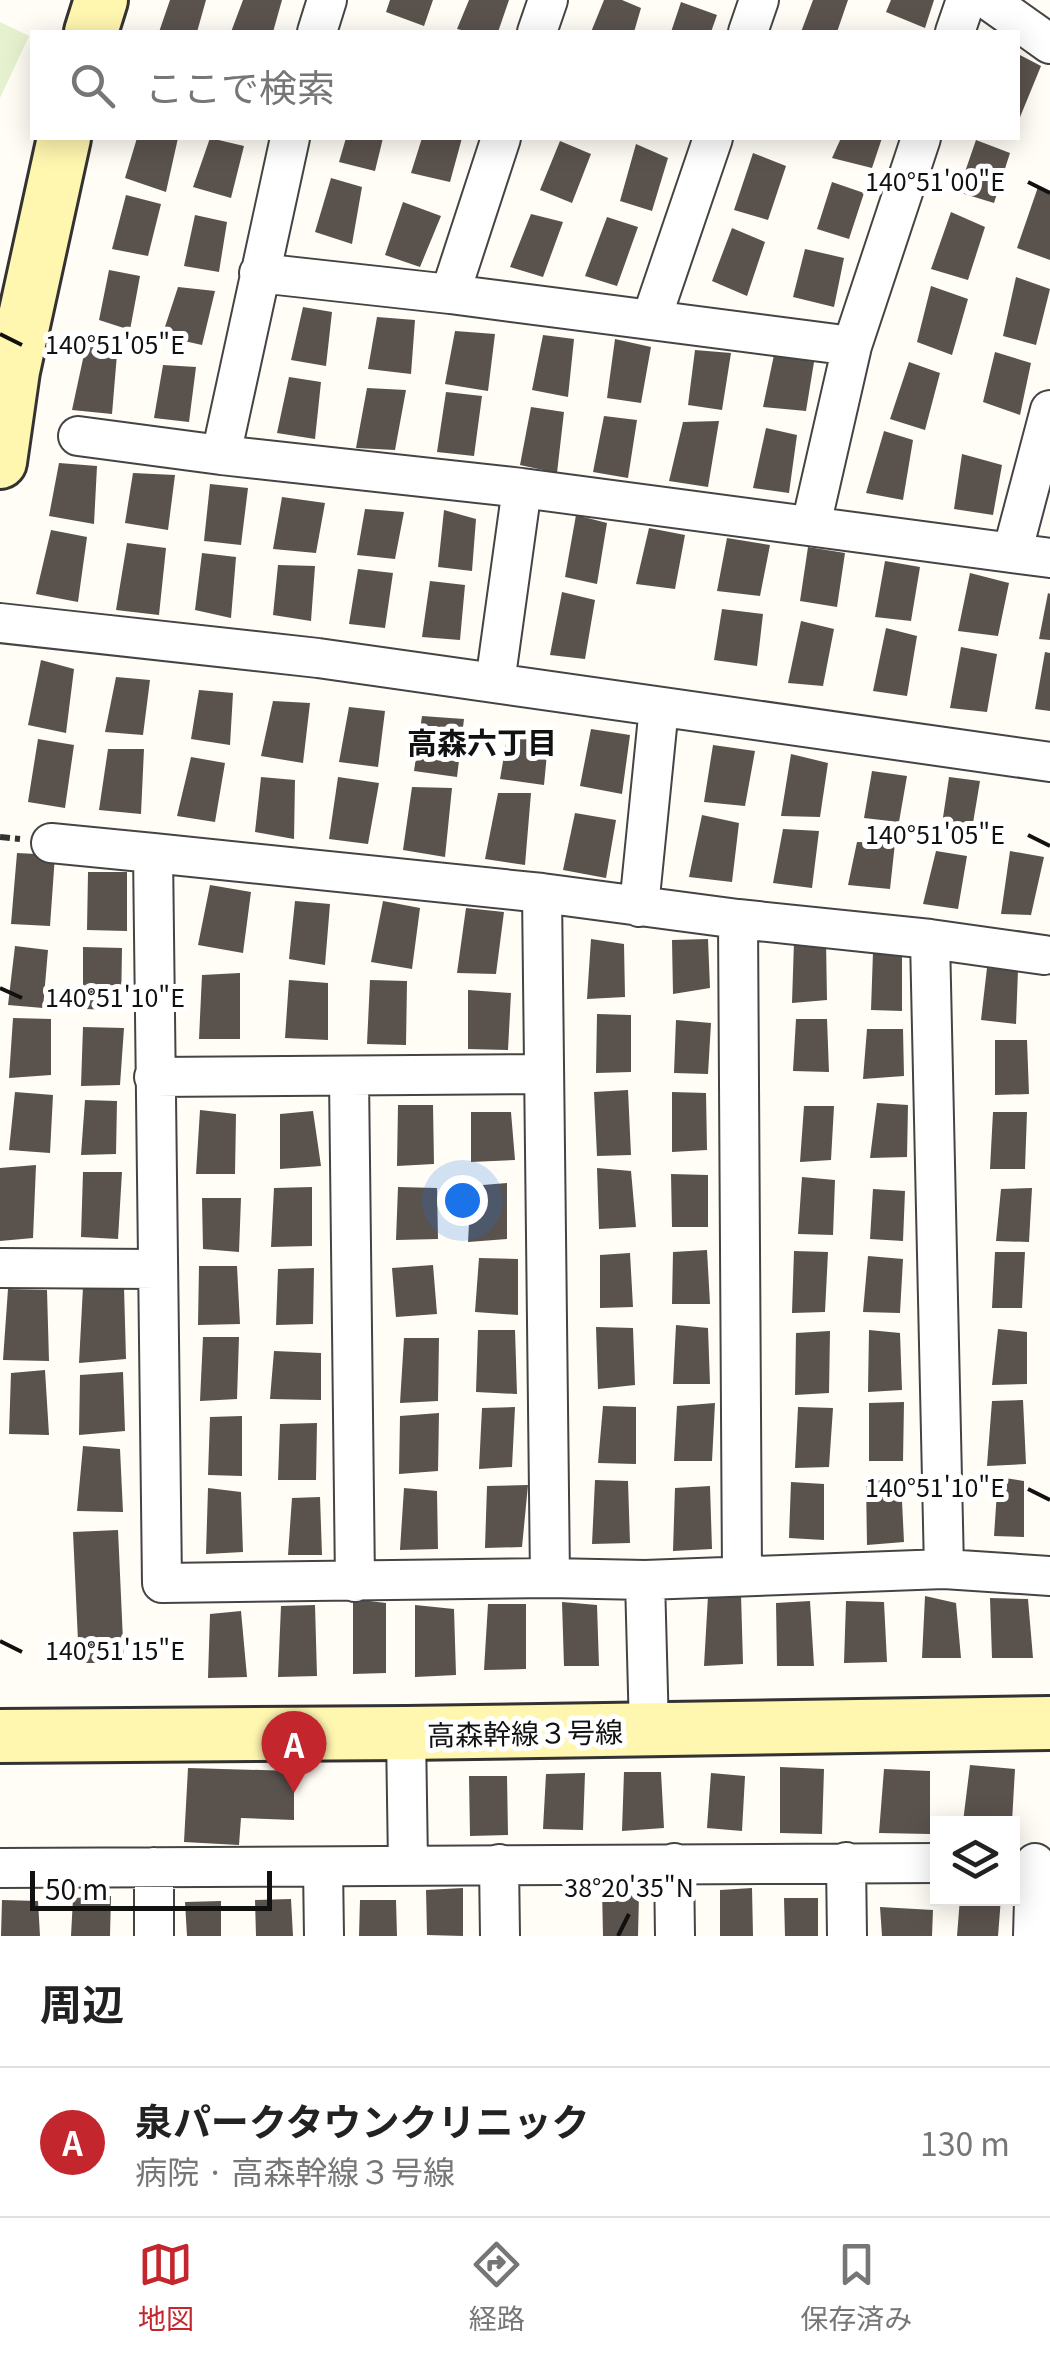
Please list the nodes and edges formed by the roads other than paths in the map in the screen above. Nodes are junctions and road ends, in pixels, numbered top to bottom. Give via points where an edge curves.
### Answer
1 (101, 0) edge
2 (326, 0) edge
3 (548, 0) edge
4 (759, 0) edge
5 (966, 0) edge
6 (988, 0) edge
7 (92, 30) edge
8 (318, 30) edge
9 (538, 30) edge
10 (749, 30) edge
11 (956, 30) edge
12 (1050, 44) edge
13 (64, 140) edge
14 (290, 140) edge
15 (500, 140) edge
16 (712, 140) edge
17 (919, 140) edge
18 (260, 273) junction
19 (450, 294) junction
20 (651, 320) junction
21 (852, 346) junction
22 (1050, 410) edge
23 (78, 436) dead end
24 (222, 455) junction
25 (0, 462) edge
26 (522, 488) junction
27 (811, 525) junction
28 (1012, 552) junction
29 (1050, 558) edge
30 (0, 624) edge
31 (494, 683) junction
32 (659, 707) junction
33 (1050, 762) edge
34 (51, 843) dead end
35 (154, 853) junction
36 (542, 893) junction
37 (639, 907) junction
38 (738, 920) junction
39 (930, 939) junction
40 (1044, 955) dead end
41 (544, 1074) junction
42 (154, 1077) junction
43 (349, 1077) junction
44 (0, 1268) edge
45 (157, 1269) junction
46 (944, 1569) junction
47 (742, 1576) junction
48 (1050, 1576) edge
49 (550, 1578) junction
50 (645, 1580) junction
51 (355, 1582) junction
52 (1050, 1724) edge
53 (649, 1730) junction
54 (406, 1734) junction
55 (0, 1736) edge
56 (846, 1862) junction
57 (674, 1863) junction
58 (930, 1863) edge
59 (408, 1864) junction
60 (499, 1864) junction
61 (1032, 1864) edge
62 (154, 1867) junction
63 (324, 1867) junction
64 (0, 1868) edge
65 (154, 1936) edge
66 (324, 1936) edge
67 (500, 1936) edge
68 (675, 1936) edge
69 (847, 1936) edge
70 (1033, 1936) edge

1 - 7 street
2 - 8 street
3 - 9 street
4 - 10 street
5 - 11 street
6 - 12 street
13 - 25 street
14 - 18 street
15 - 19 street
16 - 20 street
17 - 21 street
18 - 19 street
18 - 24 street
19 - 20 street
20 - 21 street
21 - 27 street
22 - 28 street
23 - 24 street
24 - 26 street
26 - 27 street
26 - 31 street
27 - 28 street
28 - 29 street
30 - 31 street
31 - 32 street
32 - 33 street
32 - 37 street
34 - 35 street
35 - 36 street
35 - 42 street
36 - 37 street
36 - 41 street
37 - 38 street
38 - 39 street
38 - 47 street
39 - 40 street
39 - 46 street
41 - 43 street
41 - 49 street
42 - 43 street
42 - 45 street
43 - 51 street
44 - 45 street
45 - 51 street via 162,1583
46 - 47 street
46 - 48 street
47 - 50 street
49 - 50 street
49 - 51 street
50 - 53 street
52 - 53 street, 高森幹線３号線
53 - 54 street, 高森幹線３号線
54 - 55 street, 高森幹線３号線
54 - 59 street
56 - 57 street
56 - 58 street
56 - 69 street
57 - 60 street
57 - 68 street
59 - 60 street
59 - 63 street
60 - 67 street
61 - 70 street
62 - 63 street
62 - 64 street
62 - 65 street
63 - 66 street

